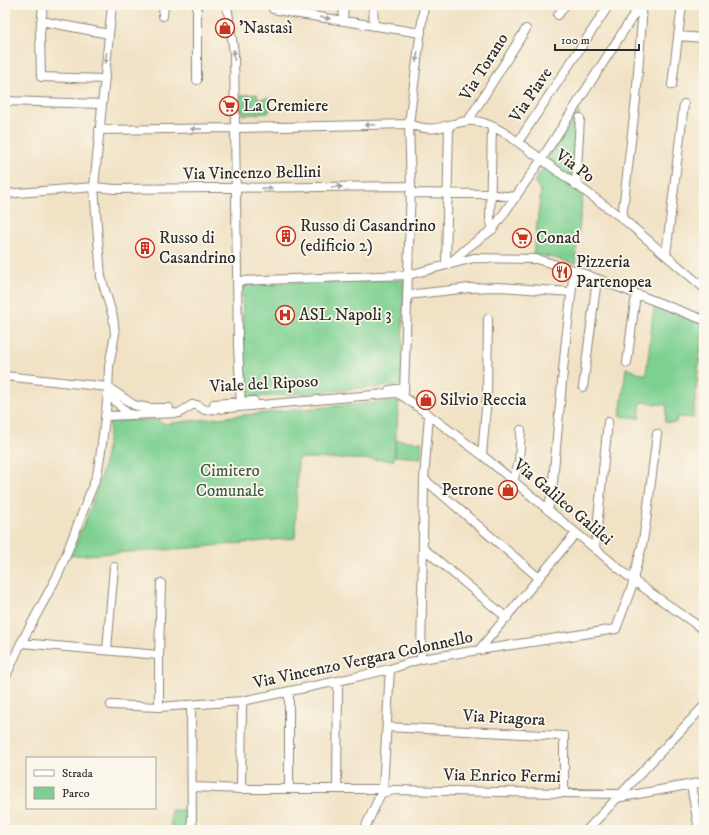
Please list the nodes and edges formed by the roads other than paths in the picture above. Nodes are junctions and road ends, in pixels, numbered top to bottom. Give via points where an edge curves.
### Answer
1 (43, 5) edge
2 (112, 5) edge
3 (164, 5) edge
4 (197, 5) edge
5 (227, 5) edge
6 (373, 5) edge
7 (424, 5) edge
8 (565, 5) edge
9 (609, 5) edge
10 (640, 5) edge
11 (682, 5) edge
12 (272, 7) edge
13 (344, 7) dead end
14 (558, 15) dead end
15 (163, 16) dead end
16 (41, 21) junction
17 (343, 21) junction
18 (374, 26) junction
19 (526, 29) dead end
20 (109, 34) junction
21 (421, 34) junction
22 (678, 36) junction
23 (704, 38) edge
24 (104, 79) junction
25 (197, 80) dead end
26 (672, 85) dead end
27 (5, 100) edge
28 (102, 104) junction
29 (684, 104) dead end
30 (580, 118) dead end
31 (468, 121) junction
32 (409, 124) junction
33 (449, 126) junction
34 (492, 127) junction
35 (234, 128) junction
36 (99, 130) junction
37 (518, 142) junction
38 (541, 160) junction
39 (576, 185) junction
40 (94, 187) junction
41 (236, 188) junction
42 (410, 189) junction
43 (5, 194) edge
44 (447, 194) junction
45 (490, 195) junction
46 (516, 197) junction
47 (622, 218) junction
48 (493, 229) junction
49 (666, 255) junction
50 (448, 264) junction
51 (574, 270) junction
52 (408, 275) junction
53 (597, 278) junction
54 (237, 281) junction
55 (704, 288) edge
56 (572, 292) junction
57 (636, 294) junction
58 (407, 295) junction
59 (488, 319) dead end
60 (704, 320) edge
61 (627, 363) dead end
62 (5, 376) edge
63 (583, 386) dead end
64 (108, 391) junction
65 (404, 393) junction
66 (121, 403) junction
67 (241, 404) junction
68 (429, 415) junction
69 (105, 416) junction
70 (136, 416) junction
71 (608, 422) dead end
72 (521, 430) dead end
73 (657, 434) dead end
74 (482, 455) junction
75 (424, 479) junction
76 (514, 481) junction
77 (548, 510) junction
78 (576, 533) junction
79 (423, 548) junction
80 (595, 548) junction
81 (114, 567) dead end
82 (539, 578) junction
83 (634, 581) junction
84 (162, 583) dead end
85 (507, 618) junction
86 (704, 630) edge
87 (21, 643) junction
88 (107, 650) junction
89 (480, 650) junction
90 (159, 654) junction
91 (421, 659) junction
92 (390, 668) junction
93 (5, 678) edge
94 (338, 681) junction
95 (289, 692) junction
96 (242, 701) junction
97 (111, 705) dead end
98 (191, 706) junction
99 (704, 706) edge
100 (159, 707) junction
101 (387, 727) junction
102 (704, 782) edge
103 (691, 784) junction
104 (194, 787) dead end
105 (241, 789) junction
106 (289, 789) junction
107 (337, 789) junction
108 (383, 791) junction
109 (564, 792) junction
110 (619, 796) junction
111 (192, 830) edge
112 (364, 830) edge
113 (587, 830) edge
114 (699, 830) edge

1 - 16 street
2 - 20 street
3 - 15 street
4 - 25 street
35 -> 5 street via 234,53
6 - 18 street
7 - 21 street
8 - 14 street
9 - 37 street, Via Piave
10 - 38 street
10 - 47 street via 642,19 636,100
11 - 22 street
12 -> 17 street
13 - 17 street
16 - 20 street
16 - 24 street via 41,77
17 - 18 street
18 - 21 street
19 - 31 street, Via Torano
20 -> 24 street
21 -> 32 street
22 - 23 street
22 - 26 street
24 - 28 street
27 - 28 street
28 - 36 street
29 - 49 street
30 - 39 street
31 - 33 street, Via Po
31 - 34 street, Via Po
32 - 33 street, Via Po via 429,129
32 -> 35 street, Via Po
32 - 42 street
33 - 44 street
34 - 37 street, Via Po
34 - 45 street
35 -> 36 street, Via Po
35 - 41 street
36 - 40 street
37 - 38 street, Via Po
38 - 39 street, Via Po
38 - 46 street
39 - 47 street, Via Po
40 - 41 street, Via Vincenzo Bellini via 115,190
40 - 43 street, Via Vincenzo Bellini
40 - 64 street via 102,277 115,334 109,366
41 -> 42 street, Via Vincenzo Bellini
41 - 54 street
42 - 44 street, Via Vincenzo Bellini
42 - 52 street
44 - 45 street, Via Vincenzo Bellini
44 - 50 street
45 - 46 street, Via Vincenzo Bellini
45 - 48 street via 490,219
46 - 48 street
47 - 49 street, Via Po
48 - 50 street
49 - 55 street, Via Po
50 - 51 street via 474,258 536,259
50 - 52 street
51 - 53 street
51 - 56 street
52 - 54 street
52 - 58 street
53 - 57 street
53 - 63 street
54 - 67 street
56 - 58 street via 499,287
56 - 77 street via 552,492
57 - 60 street
57 - 61 street
58 - 65 street
59 - 74 street via 487,397
62 - 64 street
64 - 66 street
64 - 69 street
65 - 67 street, Viale del Riposo
65 - 68 street, Via Galileo Galilei
66 - 67 street, Viale del Riposo via 122,406 123,403 130,402 158,409 177,408 192,399 206,405
66 - 69 street, Viale del Riposo
66 - 70 street via 127,413
67 - 70 street, Viale del Riposo via 205,410 192,404 179,413
68 - 74 street, Via Galileo Galilei
68 - 75 street
69 - 70 street, Viale del Riposo
69 - 87 street via 97,475 58,573
71 - 80 street
72 - 76 street via 519,462
73 - 83 street via 646,522
74 - 76 street, Via Galileo Galilei
75 - 79 street
75 - 82 street
76 - 77 street, Via Galileo Galilei
77 - 78 street, Via Galileo Galilei
78 - 80 street, Via Galileo Galilei
78 - 82 street
79 - 85 street
79 - 91 street
80 - 83 street, Via Galileo Galilei
81 - 88 street
82 - 85 street
83 - 86 street, Via Galileo Galilei
83 - 89 street, Via Vincenzo Vergara Colonnello via 616,629
84 - 90 street
85 - 89 street
87 - 88 street
87 - 93 street
88 - 90 street
89 - 91 street, Via Vincenzo Vergara Colonnello
90 - 100 street
91 - 92 street, Via Vincenzo Vergara Colonnello
92 - 94 street, Via Vincenzo Vergara Colonnello
92 - 101 street
94 - 95 street, Via Vincenzo Vergara Colonnello
94 - 107 street
95 - 96 street, Via Vincenzo Vergara Colonnello
95 - 106 street
96 - 98 street, Via Vincenzo Vergara Colonnello
96 - 105 street
97 - 100 street, Via Vincenzo Vergara Colonnello
98 - 100 street, Via Vincenzo Vergara Colonnello
98 - 111 street
99 - 110 street
101 - 108 street
101 - 109 street, Via Pitagora via 564,736
102 - 103 street, Via Enrico Fermi
103 - 110 street, Via Enrico Fermi
103 - 114 street
104 - 105 street, Via Enrico Fermi
105 - 106 street, Via Enrico Fermi
106 - 107 street, Via Enrico Fermi
107 - 108 street, Via Enrico Fermi
108 - 109 street, Via Enrico Fermi
108 - 112 street
109 - 110 street, Via Enrico Fermi
110 - 113 street

